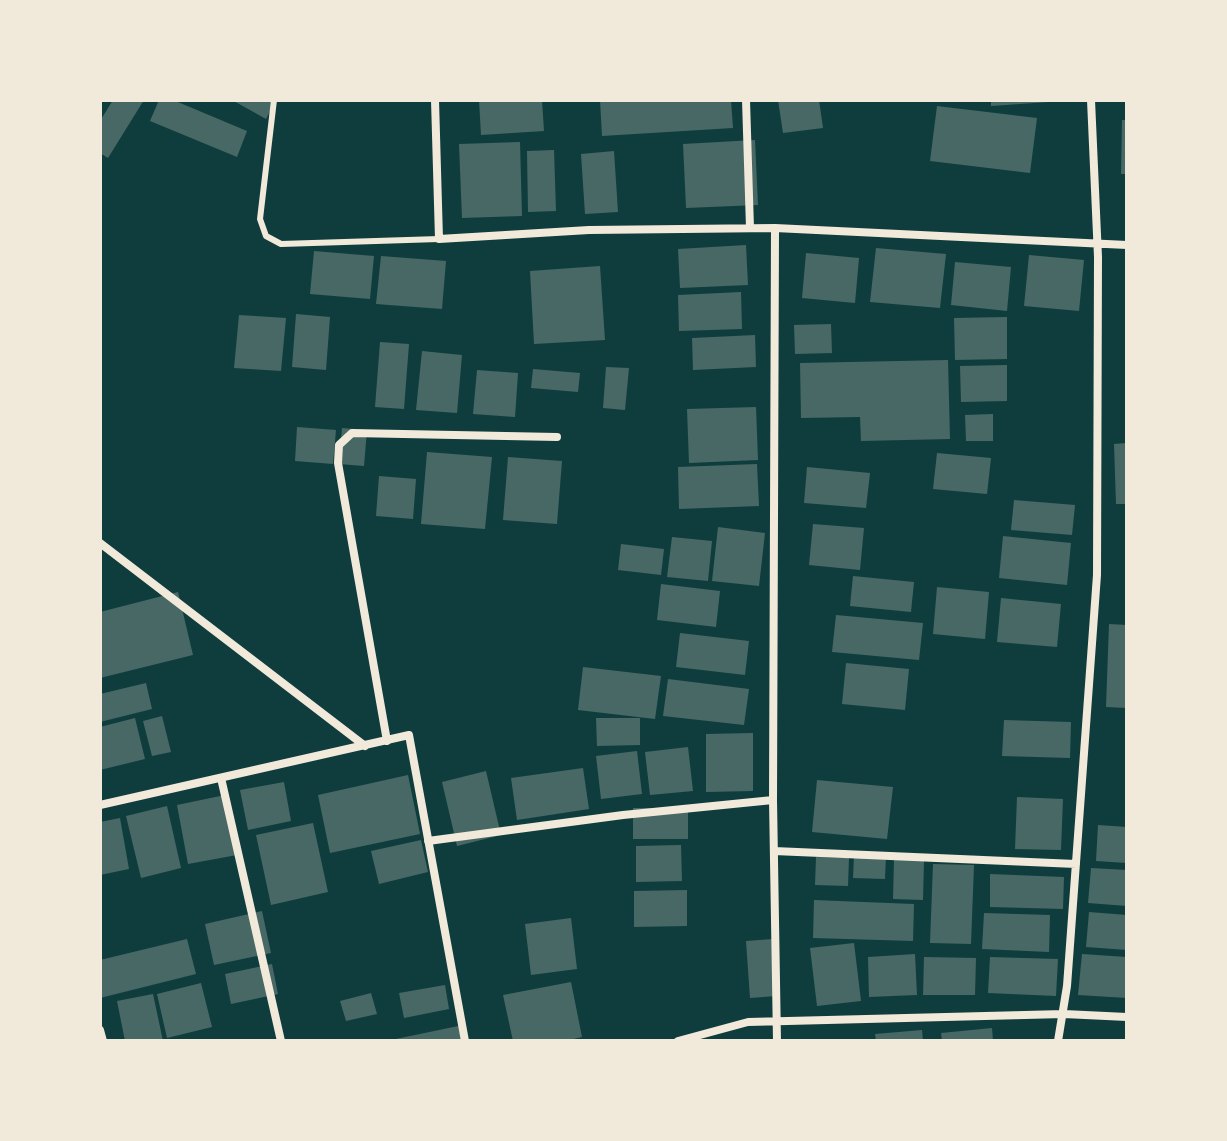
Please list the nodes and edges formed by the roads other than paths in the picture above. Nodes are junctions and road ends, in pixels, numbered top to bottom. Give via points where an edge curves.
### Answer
1 (274, 100) edge
2 (435, 100) edge
3 (746, 100) edge
4 (1091, 100) edge
5 (750, 228) junction
6 (775, 228) junction
7 (439, 239) junction
8 (1098, 244) junction
9 (1127, 245) edge
10 (557, 437) dead end
11 (100, 543) edge
12 (387, 741) junction
13 (365, 746) junction
14 (221, 778) junction
15 (773, 800) junction
16 (100, 805) edge
17 (428, 841) junction
18 (774, 851) junction
19 (1076, 864) junction
20 (1064, 1014) junction
21 (1127, 1017) edge
22 (775, 1021) junction
23 (100, 1030) edge
24 (103, 1041) edge
25 (281, 1041) edge
26 (465, 1041) edge
27 (678, 1041) edge
28 (777, 1041) edge
29 (1058, 1041) edge

1 - 7 lane via 260,219 266,236 281,244
2 - 7 street
3 - 5 street
4 - 8 street
5 - 6 street
5 - 7 street
6 - 8 street
6 - 15 street
8 - 9 street
8 - 19 street via 1097,575
10 - 12 street via 352,433 339,445
11 - 13 street
12 - 13 street
12 - 17 street via 409,735
13 - 14 street
14 - 16 street
14 - 25 street
15 - 17 street
15 - 18 street
17 - 26 street
18 - 19 street
18 - 22 street
19 - 20 street
20 - 21 street
20 - 22 street
20 - 29 street
22 - 27 street via 748,1022
22 - 28 street
23 - 24 street

